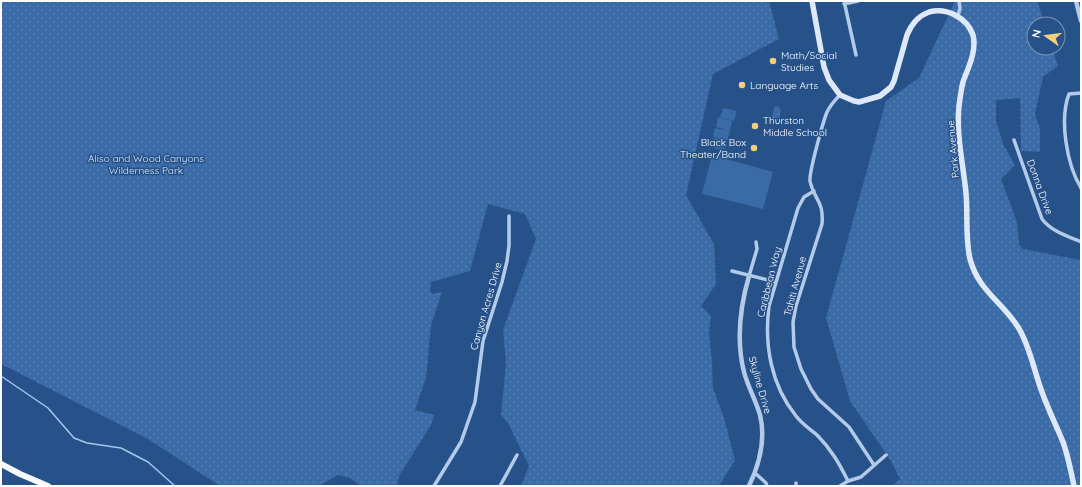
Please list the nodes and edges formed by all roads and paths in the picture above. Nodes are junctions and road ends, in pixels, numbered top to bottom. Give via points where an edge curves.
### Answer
1 (812, 1) edge
2 (858, 1) edge
3 (960, 1) edge
4 (1076, 1) edge
5 (844, 2) edge
6 (958, 16) junction
7 (1081, 21) edge
8 (856, 55) dead end
9 (1081, 93) edge
10 (840, 95) junction
11 (1014, 140) dead end
12 (1081, 188) edge
13 (814, 191) junction
14 (509, 216) dead end
15 (756, 242) dead end
16 (1081, 242) edge
17 (732, 271) dead end
18 (749, 276) junction
19 (776, 282) junction
20 (517, 455) dead end
21 (886, 455) dead end
22 (1, 464) edge
23 (874, 466) junction
24 (755, 473) junction
25 (848, 481) junction
26 (48, 486) edge
27 (434, 486) edge
28 (500, 486) edge
29 (749, 486) edge
30 (767, 486) edge
31 (840, 486) edge
32 (1074, 486) edge

1 - 10 main road via 824,67 829,80
2 - 5 street
3 - 6 street
4 - 7 street
5 - 8 street
6 - 10 main road via 933,11 915,22 907,35 894,81 880,96 859,102
6 - 32 main road, Park Avenue via 970,29 974,43 960,95 958,120 970,258 982,286 1008,313 1024,338 1042,393 1064,444
9 - 12 street via 1069,94 1065,114 1070,162
10 - 13 street, Tahiti Avenue via 828,112 811,169 810,180
11 - 16 street, Donna Drive via 1042,219 1046,225
13 - 19 street, Caribbean Way via 804,198 798,208
13 - 23 street, Tahiti Avenue via 822,206 822,220 796,306 793,322 794,347 811,389 818,399 849,427
14 - 27 street, Canyon Acres Drive via 507,261 483,340 475,402 461,442
15 - 18 street, Skyline Drive via 757,249
17 - 18 street
18 - 19 street
18 - 24 street, Skyline Drive via 741,309 739,339 744,372 763,430
19 - 25 street, Caribbean Way via 767,323 774,375 793,412 830,449
20 - 28 street
21 - 23 street
22 - 26 main road
23 - 25 street via 861,477
24 - 29 street, Skyline Drive
24 - 30 street
25 - 31 street

